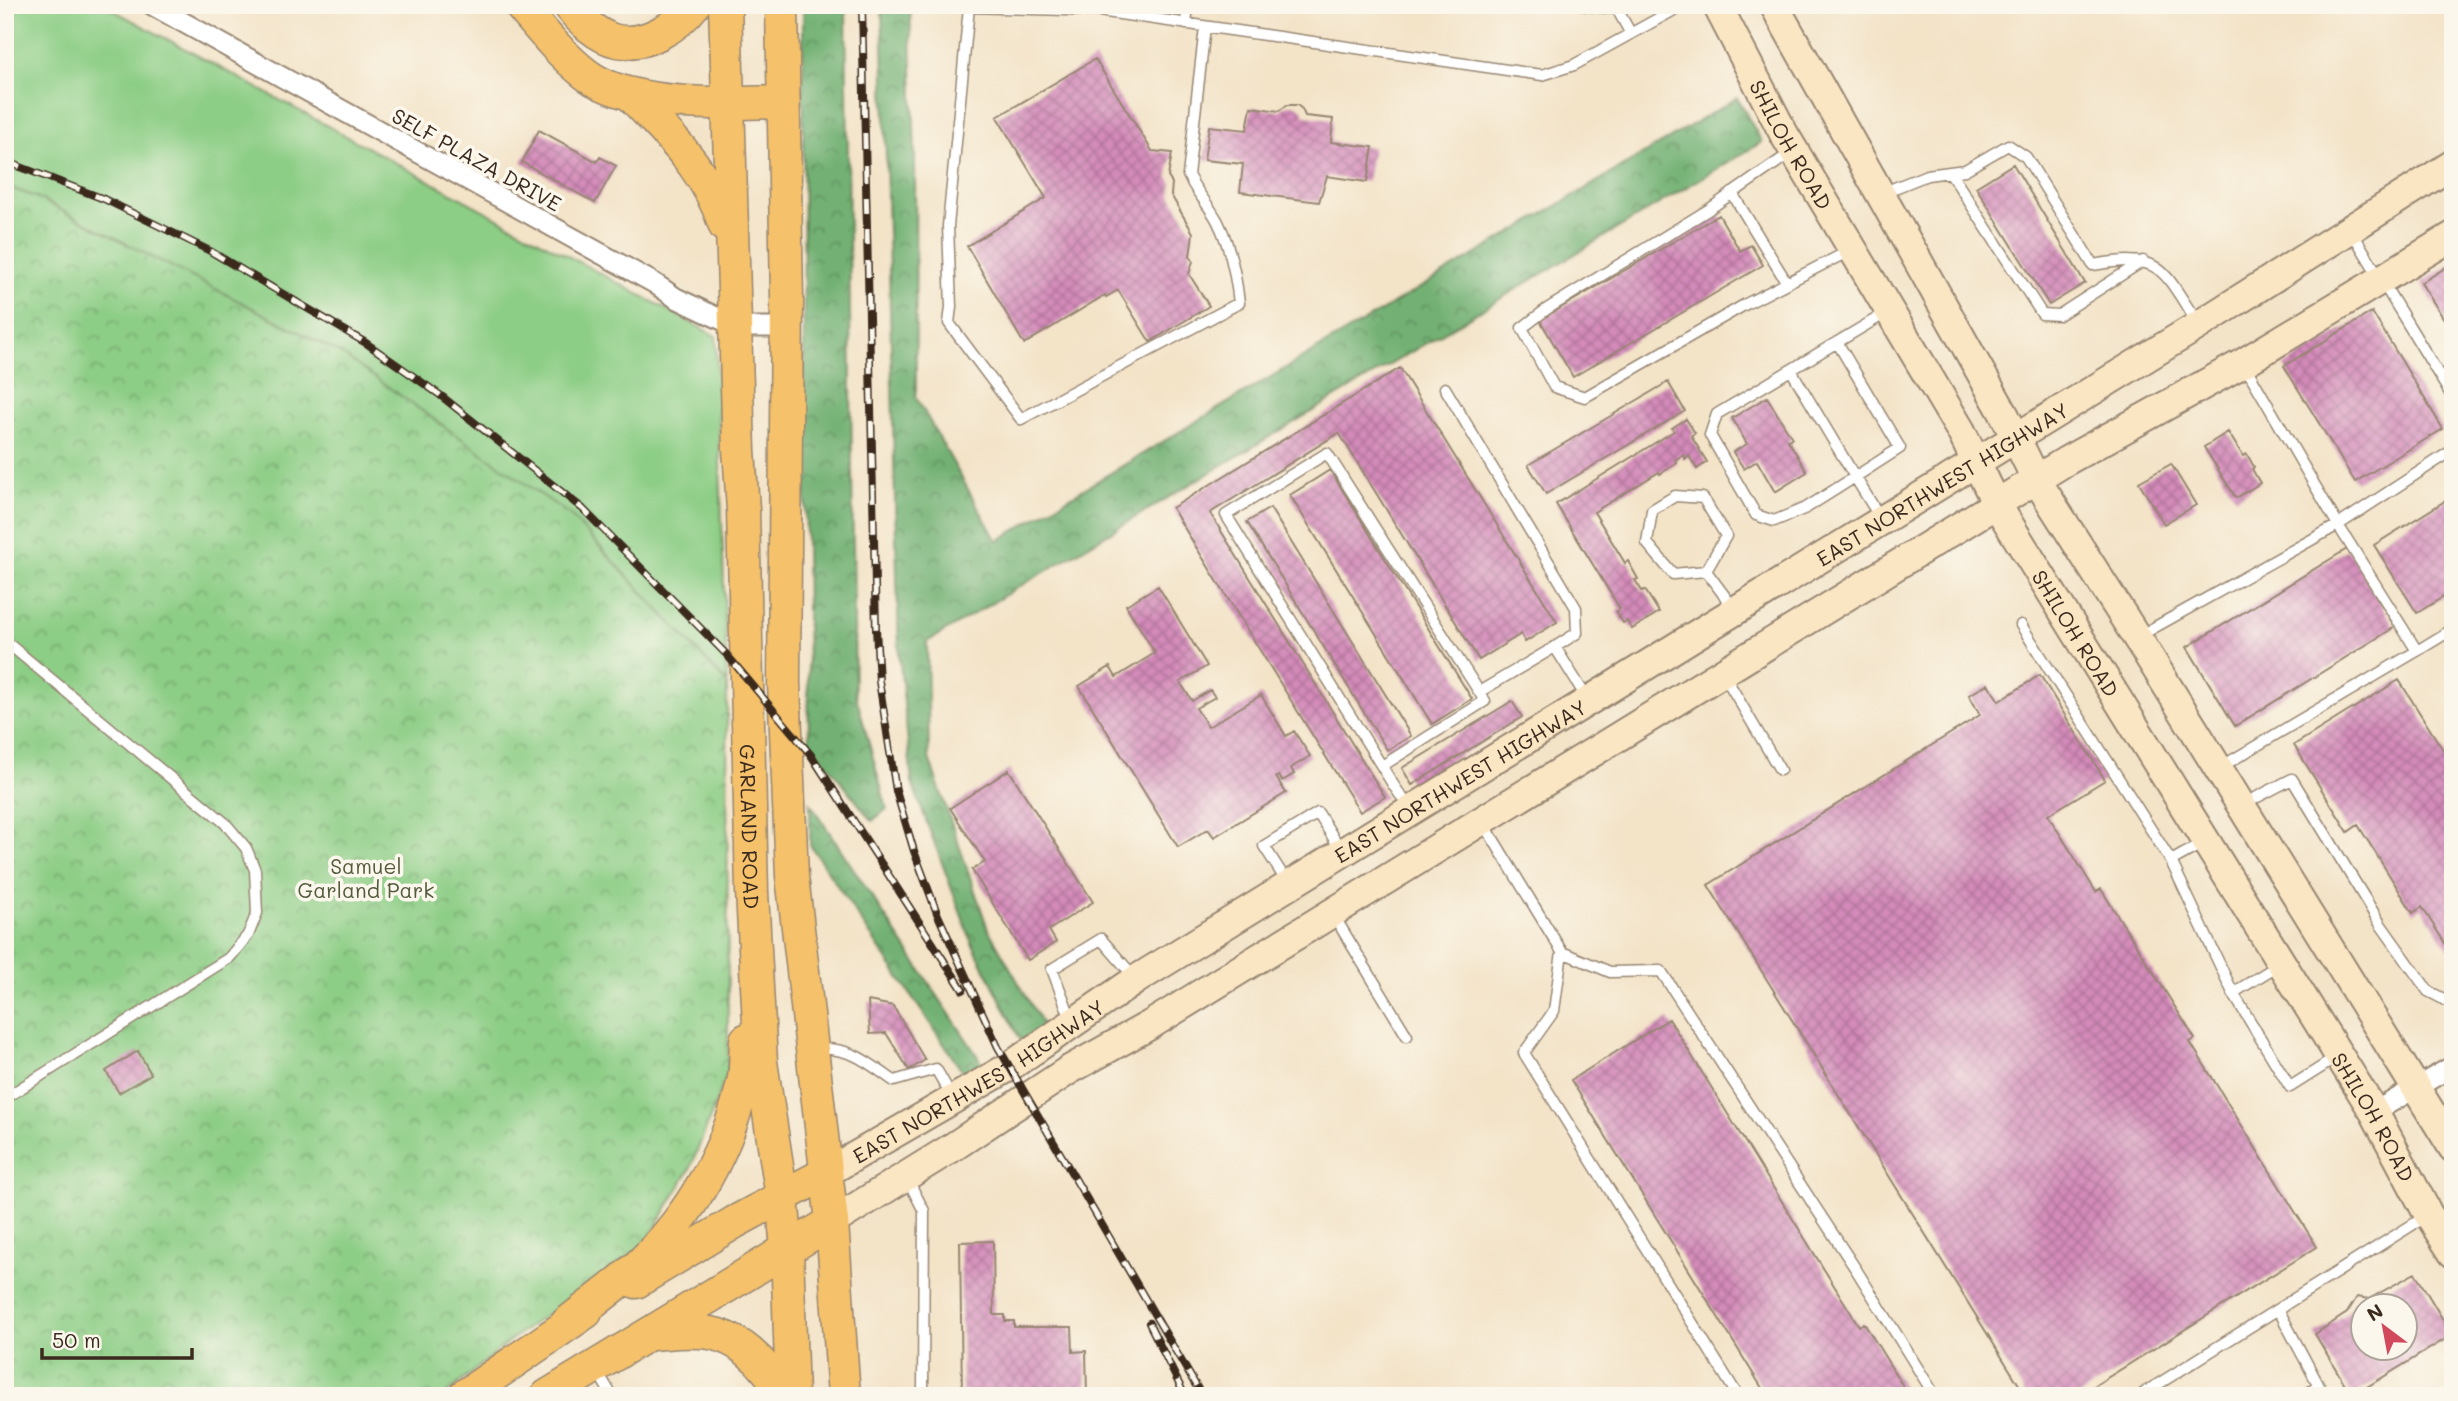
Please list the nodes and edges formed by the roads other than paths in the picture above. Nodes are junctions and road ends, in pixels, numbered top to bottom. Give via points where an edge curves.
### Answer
1 (152, 5) edge
2 (520, 5) edge
3 (569, 5) edge
4 (694, 5) edge
5 (725, 5) edge
6 (782, 5) edge
7 (1188, 5) edge
8 (1582, 5) edge
9 (1682, 5) edge
10 (1717, 5) edge
11 (1774, 5) edge
12 (1186, 24) junction
13 (1205, 27) junction
14 (1632, 33) junction
15 (631, 95) junction
16 (782, 102) junction
17 (727, 103) junction
18 (1794, 150) junction
19 (2453, 163) edge
20 (1950, 172) junction
21 (1732, 193) junction
22 (1881, 194) junction
23 (2350, 229) junction
24 (2453, 236) edge
25 (1853, 249) junction
26 (734, 255) junction
27 (2143, 261) junction
28 (2381, 279) junction
29 (1787, 283) junction
30 (1890, 311) junction
31 (787, 313) junction
32 (2199, 325) junction
33 (737, 327) junction
34 (1837, 342) junction
35 (2243, 363) junction
36 (1791, 370) junction
37 (1445, 388) dead end
38 (2453, 398) edge
39 (2015, 437) junction
40 (2453, 450) edge
41 (1976, 462) junction
42 (1855, 477) junction
43 (2036, 479) junction
44 (1997, 505) junction
45 (1881, 520) junction
46 (2338, 525) junction
47 (1706, 571) junction
48 (1735, 610) junction
49 (2021, 625) dead end
50 (2453, 629) edge
51 (2137, 637) junction
52 (5, 641) edge
53 (1555, 647) junction
54 (2417, 651) junction
55 (1721, 671) junction
56 (1479, 692) junction
57 (1588, 700) junction
58 (1614, 738) junction
59 (1382, 766) junction
60 (2218, 768) junction
61 (1780, 769) dead end
62 (2241, 805) junction
63 (1411, 810) junction
64 (1482, 820) junction
65 (2206, 841) junction
66 (1343, 852) junction
67 (2171, 861) junction
68 (1289, 885) junction
69 (752, 892) junction
70 (1323, 918) junction
71 (1562, 952) junction
72 (2281, 963) junction
73 (1137, 979) junction
74 (2233, 993) junction
75 (2453, 1004) edge
76 (1072, 1024) junction
77 (1407, 1036) dead end
78 (813, 1049) junction
79 (2339, 1056) junction
80 (2453, 1066) edge
81 (2416, 1089) junction
82 (5, 1098) edge
83 (954, 1100) junction
84 (2374, 1112) junction
85 (2453, 1148) edge
86 (826, 1173) junction
87 (906, 1176) junction
88 (782, 1197) junction
89 (2428, 1214) junction
90 (832, 1222) junction
91 (787, 1249) junction
92 (2453, 1253) edge
93 (2278, 1309) junction
94 (567, 1323) junction
95 (648, 1334) junction
96 (594, 1367) junction
97 (464, 1396) edge
98 (547, 1396) edge
99 (612, 1396) edge
100 (783, 1396) edge
101 (792, 1396) edge
102 (844, 1396) edge
103 (923, 1396) edge
104 (1738, 1396) edge
105 (1935, 1396) edge
106 (2144, 1396) edge
107 (2304, 1396) edge

1 - 33 street, SELF PLAZA DRIVE via 676,298
2 - 15 main road via 589,76
3 - 4 main road via 583,23 617,41 649,39 685,18
5 - 17 main road
6 - 16 main road, GARLAND ROAD
7 - 12 lane
8 - 14 lane via 1617,9
9 - 14 lane
10 - 18 main road, SHILOH ROAD
11 - 22 main road
12 - 13 lane
12 - 13 lane via 1099,11 970,7 948,226 949,323 1021,419 1239,303 1236,274 1218,222 1188,175
13 - 14 lane via 1542,75 1574,65
15 - 17 main road
15 - 26 main road via 691,159 718,203
16 - 17 main road
16 - 31 main road, GARLAND ROAD
17 - 26 main road
18 - 21 lane
18 - 25 main road, SHILOH ROAD
19 - 23 main road, EAST NORTHWEST HIGHWAY
20 - 22 lane via 1927,175
20 - 27 lane via 1965,170 2008,145 2026,157 2093,265
20 - 27 lane via 2042,314 2059,315
21 - 29 lane
21 - 29 lane via 1522,328 1554,387 1585,397
22 - 39 main road
23 - 28 lane
23 - 32 main road, EAST NORTHWEST HIGHWAY
24 - 28 main road, EAST NORTHWEST HIGHWAY
25 - 29 lane
25 - 30 main road, SHILOH ROAD
26 - 33 main road, GARLAND ROAD
27 - 32 lane via 2161,269
28 - 35 main road, EAST NORTHWEST HIGHWAY
28 - 38 lane
30 - 34 lane
30 - 41 main road, SHILOH ROAD
31 - 33 street, SELF PLAZA DRIVE
31 - 78 main road, GARLAND ROAD via 785,684 792,876
32 - 39 main road, EAST NORTHWEST HIGHWAY
33 - 69 main road, GARLAND ROAD
34 - 36 lane
34 - 42 lane via 1900,448
35 - 43 main road, EAST NORTHWEST HIGHWAY
35 - 46 lane
36 - 42 lane
36 - 42 lane via 1717,414 1710,435 1756,515 1774,521 1806,508
37 - 53 lane via 1576,608 1577,633
39 - 41 main road, EAST NORTHWEST HIGHWAY
39 - 43 main road
40 - 46 lane
41 - 44 main road, SHILOH ROAD
41 - 45 main road, EAST NORTHWEST HIGHWAY
42 - 45 lane
43 - 44 main road, EAST NORTHWEST HIGHWAY
43 - 51 main road
44 - 55 main road, EAST NORTHWEST HIGHWAY
44 - 65 main road, SHILOH ROAD
45 - 48 main road, EAST NORTHWEST HIGHWAY
46 - 51 lane
46 - 54 lane
47 - 47 lane via 1673,574 1647,543 1652,510 1675,496 1703,498 1726,536
47 - 48 lane
48 - 57 main road, EAST NORTHWEST HIGHWAY
49 - 67 lane
50 - 54 lane
51 - 60 main road
52 - 82 lane via 225,823 246,848 255,870 257,913 248,935 229,958
53 - 56 lane
53 - 57 lane
54 - 60 lane
55 - 58 main road, EAST NORTHWEST HIGHWAY
55 - 61 lane
56 - 59 lane via 1485,701
56 - 59 lane via 1327,453 1226,515
57 - 58 main road
57 - 63 main road, EAST NORTHWEST HIGHWAY
58 - 64 main road, EAST NORTHWEST HIGHWAY
59 - 63 lane
60 - 62 main road
62 - 75 lane via 2292,779 2420,980 2428,991
62 - 81 main road
63 - 66 main road, EAST NORTHWEST HIGHWAY
64 - 70 main road, EAST NORTHWEST HIGHWAY
64 - 71 lane
65 - 67 lane
65 - 72 main road, SHILOH ROAD
66 - 68 main road, EAST NORTHWEST HIGHWAY
66 - 68 lane via 1318,813 1264,846
67 - 74 lane
68 - 70 main road
68 - 73 main road, EAST NORTHWEST HIGHWAY
69 - 88 main road, GARLAND ROAD via 761,1062
69 - 94 main road via 744,1075 729,1131 702,1187 673,1226 638,1266
70 - 77 lane
70 - 87 main road, EAST NORTHWEST HIGHWAY via 1069,1070
71 - 104 lane via 1554,1011 1524,1053
71 - 105 lane via 1610,972 1661,971
72 - 74 lane
72 - 79 main road, SHILOH ROAD
73 - 76 main road, EAST NORTHWEST HIGHWAY
73 - 76 lane via 1101,939 1052,969
74 - 79 lane via 2290,1087
76 - 83 main road, EAST NORTHWEST HIGHWAY
78 - 83 lane via 833,1047 860,1056 894,1081 936,1069
78 - 86 main road, GARLAND ROAD
79 - 84 main road, SHILOH ROAD
80 - 81 street
81 - 84 street
81 - 85 main road
83 - 86 main road, EAST NORTHWEST HIGHWAY
84 - 89 main road, SHILOH ROAD
86 - 88 main road, EAST NORTHWEST HIGHWAY
86 - 90 main road, GARLAND ROAD
87 - 90 main road, EAST NORTHWEST HIGHWAY
87 - 103 lane via 923,1211
88 - 91 main road, GARLAND ROAD
88 - 94 main road, EAST NORTHWEST HIGHWAY
89 - 92 main road, SHILOH ROAD
89 - 93 lane
90 - 91 main road, EAST NORTHWEST HIGHWAY
90 - 102 main road, GARLAND ROAD
91 - 95 main road, EAST NORTHWEST HIGHWAY
91 - 101 main road, GARLAND ROAD
93 - 106 lane
93 - 107 lane via 2319,1386
94 - 97 main road, EAST NORTHWEST HIGHWAY
95 - 96 main road, EAST NORTHWEST HIGHWAY
95 - 100 main road via 701,1331 730,1340 756,1357
96 - 98 main road, EAST NORTHWEST HIGHWAY
96 - 99 lane

